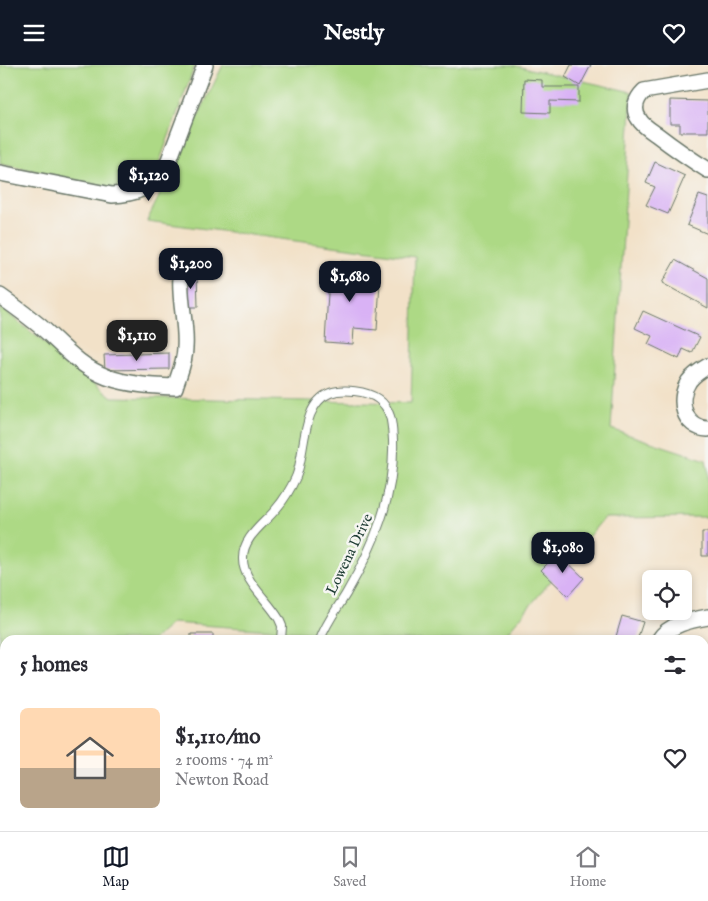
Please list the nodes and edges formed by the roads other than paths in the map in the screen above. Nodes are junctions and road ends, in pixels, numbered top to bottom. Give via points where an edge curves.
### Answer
1 (205, 65) edge
2 (708, 80) edge
3 (708, 169) edge
4 (0, 173) edge
5 (181, 277) dead end
6 (0, 297) edge
7 (708, 366) edge
8 (708, 429) edge
9 (708, 617) edge
10 (281, 635) edge
11 (322, 635) edge
12 (663, 635) edge

1 - 4 street via 166,168 159,178 144,188 112,195
2 - 3 street via 644,91 638,97 636,112 643,124
5 - 6 street via 186,338 176,387 139,385 92,370 70,355 26,314
7 - 8 street via 689,381 683,404 689,420
9 - 12 street via 682,623
10 - 11 lane, Lowena Drive via 279,619 246,575 242,561 245,547 277,508 296,477 314,405 335,391 364,393 379,400 390,413 392,477 379,529

